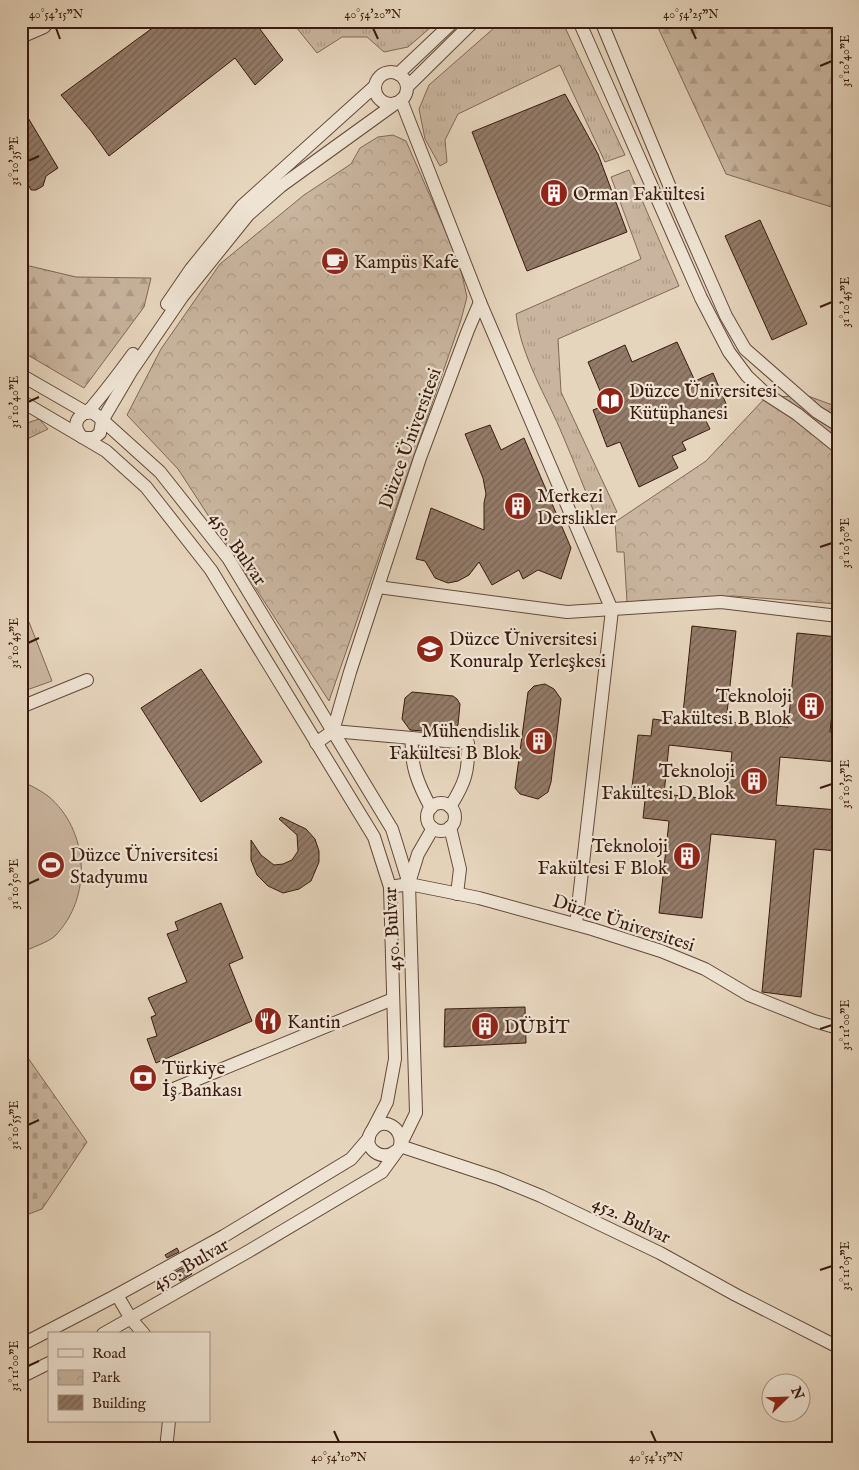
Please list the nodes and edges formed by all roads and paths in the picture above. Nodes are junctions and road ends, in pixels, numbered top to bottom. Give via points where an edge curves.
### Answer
1 (49, 21) edge
2 (454, 21) edge
3 (474, 21) edge
4 (579, 21) edge
5 (601, 21) edge
6 (21, 37) edge
7 (398, 74) junction
8 (375, 86) junction
9 (406, 87) junction
10 (399, 102) junction
11 (480, 302) junction
12 (21, 375) edge
13 (21, 401) edge
14 (87, 412) junction
15 (102, 421) junction
16 (838, 425) edge
17 (83, 438) junction
18 (838, 447) edge
19 (378, 587) junction
20 (612, 610) junction
21 (838, 616) edge
22 (87, 680) dead end
23 (21, 707) edge
24 (333, 731) junction
25 (412, 738) junction
26 (316, 743) junction
27 (431, 808) junction
28 (450, 808) junction
29 (433, 828) junction
30 (450, 828) junction
31 (409, 884) junction
32 (390, 887) junction
33 (457, 894) junction
34 (576, 924) junction
35 (393, 999) junction
36 (838, 1028) edge
37 (171, 1090) dead end
38 (371, 1134) junction
39 (399, 1148) junction
40 (117, 1295) junction
41 (130, 1319) junction
42 (107, 1332) edge
43 (142, 1332) edge
44 (21, 1345) edge
45 (838, 1347) edge
46 (48, 1364) edge
47 (21, 1377) edge
48 (169, 1422) edge
49 (166, 1449) edge

1 - 6 street via 44,27
2 - 7 street
3 - 9 street
4 - 18 street via 701,298 729,352 766,394
5 - 16 street via 679,210 726,316 745,349 817,412
7 - 8 street via 384,73
7 - 9 street
8 - 10 street via 379,99 387,103
8 - 14 street via 242,206 191,269 110,385
9 - 10 street
10 - 11 street
10 - 15 street via 281,186 248,215 182,298 132,370
11 - 19 street, Düzce Üniversitesi via 420,458
11 - 20 street
12 - 14 street
13 - 17 street, 450. Bulvar
14 - 15 street via 96,414
14 - 17 street via 77,421 76,430
15 - 17 street via 100,433 94,438
15 - 24 street, 450. Bulvar via 160,472 228,558
17 - 26 street, 450. Bulvar via 106,451 146,487 211,570
19 - 20 street via 567,612
19 - 24 street, Düzce Üniversitesi
20 - 21 street via 721,602
20 - 34 street
22 - 23 street
24 - 25 street
24 - 26 street
24 - 31 street, 450. Bulvar via 392,829
25 - 27 street via 411,755 419,786
25 - 28 street via 468,743 463,786
26 - 32 street, 450. Bulvar via 374,837
27 - 28 street via 443,804
27 - 29 street via 427,816
28 - 30 street via 454,820
29 - 30 street via 441,831
29 - 31 street via 418,854
30 - 33 street via 460,869
31 - 32 street, Düzce Üniversitesi
31 - 33 street, Düzce Üniversitesi
31 - 39 street, 450. Bulvar via 416,1113
32 - 35 street, 450. Bulvar
33 - 34 street, Düzce Üniversitesi
34 - 36 street, Düzce Üniversitesi via 661,951 696,965 749,994
35 - 37 street
35 - 38 street, 450. Bulvar via 395,1059 387,1102
38 - 39 street via 371,1148 379,1155 390,1156
38 - 39 street via 382,1124 392,1126 400,1134
38 - 40 street, 450. Bulvar via 351,1159 224,1236
39 - 41 street, 450. Bulvar via 382,1172
39 - 45 street, 452. Bulvar via 497,1178 541,1196 660,1253
40 - 41 street
40 - 44 street, 450. Bulvar
41 - 42 street, 450. Bulvar
41 - 43 street
46 - 47 street
48 - 49 street

